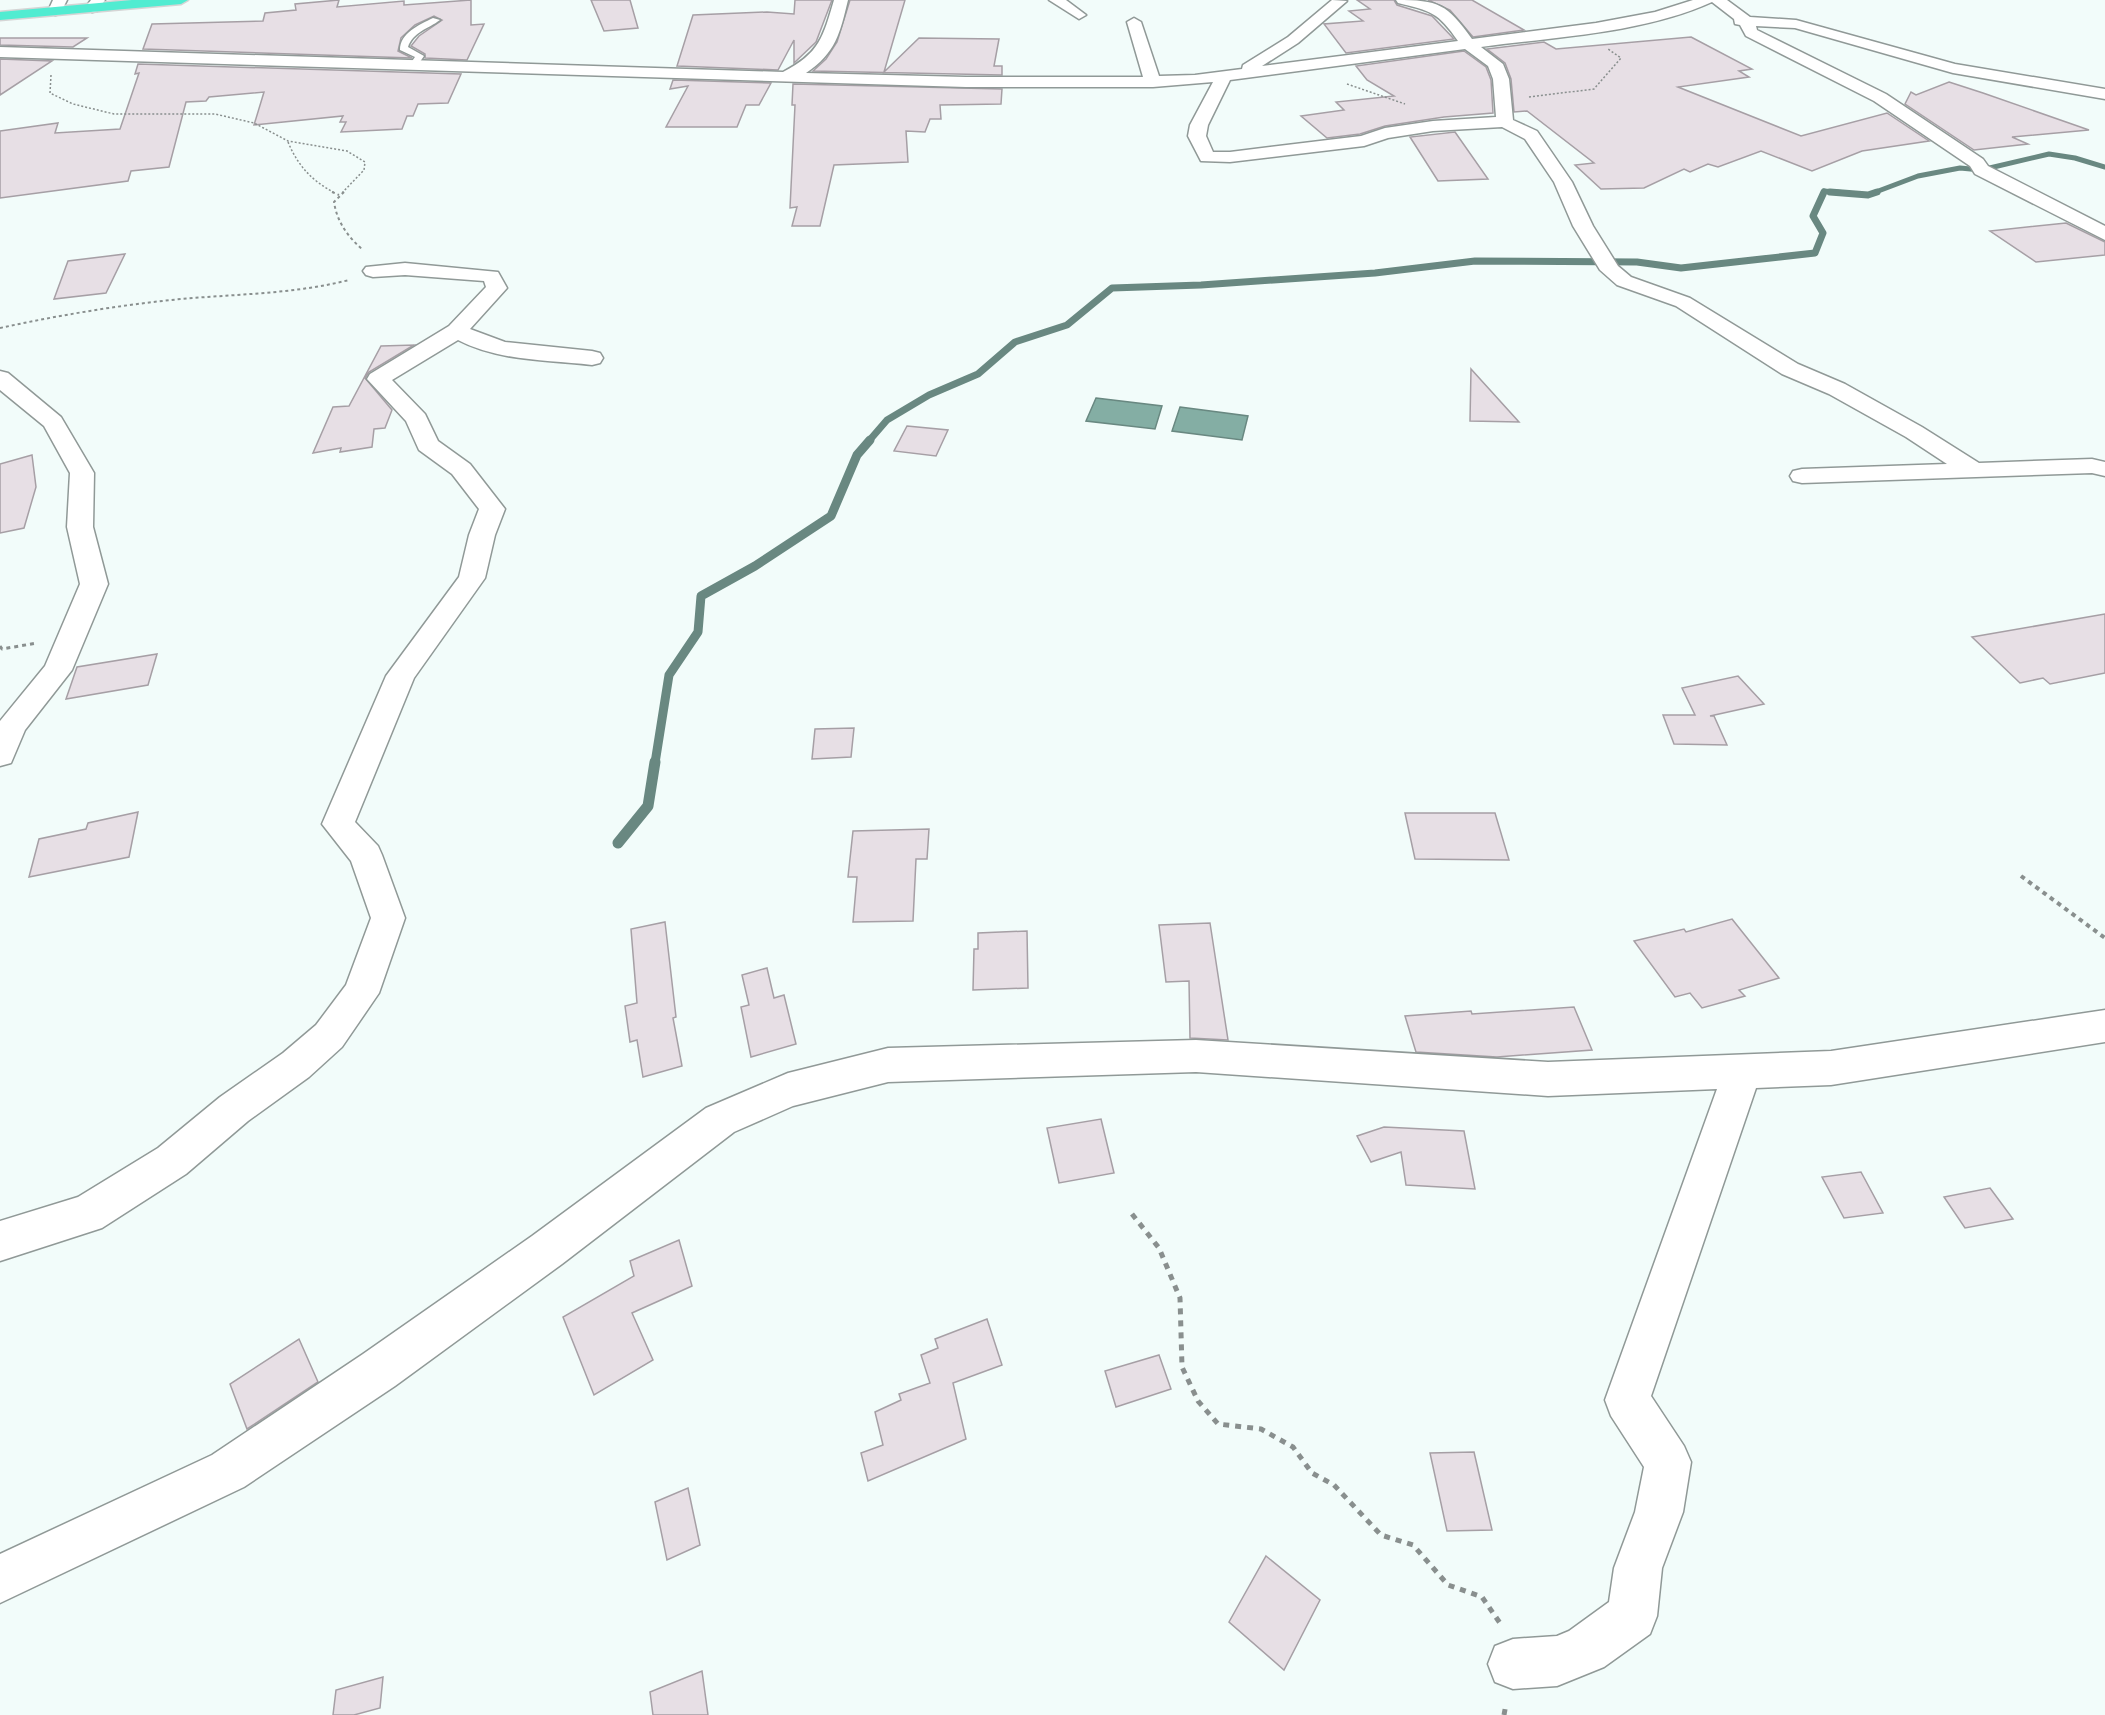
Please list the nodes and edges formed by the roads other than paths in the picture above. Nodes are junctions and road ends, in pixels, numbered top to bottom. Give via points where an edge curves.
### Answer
1 (180, 0) edge
2 (841, 0) edge
3 (1056, 0) edge
4 (1403, 0) edge
5 (1340, 1) edge
6 (1716, 1) edge
7 (95, 4) edge
8 (58, 6) edge
9 (1079, 15) dead end
10 (0, 16) edge
11 (1658, 16) junction
12 (1702, 18) dead end
13 (436, 20) dead end
14 (1724, 20) dead end
15 (1746, 21) junction
16 (1134, 22) dead end
17 (1796, 24) junction
18 (1469, 45) junction
19 (0, 52) edge
20 (20, 52) junction
21 (414, 64) junction
22 (0, 65) edge
23 (1231, 76) junction
24 (786, 77) junction
25 (1153, 82) junction
26 (2105, 94) edge
27 (1504, 112) junction
28 (2105, 234) edge
29 (373, 271) road end
30 (457, 331) junction
31 (592, 358) dead end
32 (0, 378) edge
33 (1972, 469) junction
34 (2105, 469) edge
35 (1802, 477) dead end
36 (0, 755) edge
37 (2105, 1026) edge
38 (1742, 1072) junction
39 (0, 1241) edge
40 (0, 1578) edge
41 (1507, 1644) road end

1 - 7 highway
2 - 24 street via 829,43 819,58
3 - 9 street
4 - 18 street via 1428,6 1449,17
5 - 23 street via 1293,40
6 - 11 street
6 - 15 street
6 - 17 street
7 - 8 highway
8 - 10 highway
11 - 12 street
11 - 18 street
13 - 21 lane via 417,29 405,41 403,48 420,56
14 - 15 street
15 - 17 street
15 - 28 street via 1751,33 1839,75 1921,123 1977,163 1981,170
16 - 25 street
17 - 26 street via 1953,68
18 - 23 street
18 - 27 street via 1495,64 1501,79
19 - 20 street
20 - 21 street
20 - 22 street
21 - 24 street
23 - 25 street
23 - 27 street via 1199,125 1197,136 1207,157 1364,141 1385,133
24 - 25 street
27 - 33 street via 1532,135 1563,182 1583,226 1610,270 1623,280 1683,302 1790,369 1837,389
29 - 30 street via 405,269 491,276 497,288
30 - 31 street via 474,341 501,347
30 - 39 street via 378,379 417,419 427,445 461,469 492,509 472,578 401,676 338,824 366,855 388,918 361,993 329,1036 172,1161 88,1214
32 - 36 street via 53,422 82,473 80,527 94,584 58,670 12,726
33 - 34 street
33 - 35 street
37 - 38 street via 1831,1068
38 - 40 street via 1548,1079 1196,1056 888,1065 788,1090 720,1120 444,1323 228,1471
38 - 41 street via 1628,1400 1668,1462 1659,1512 1638,1568 1632,1616 1586,1649 1557,1661

